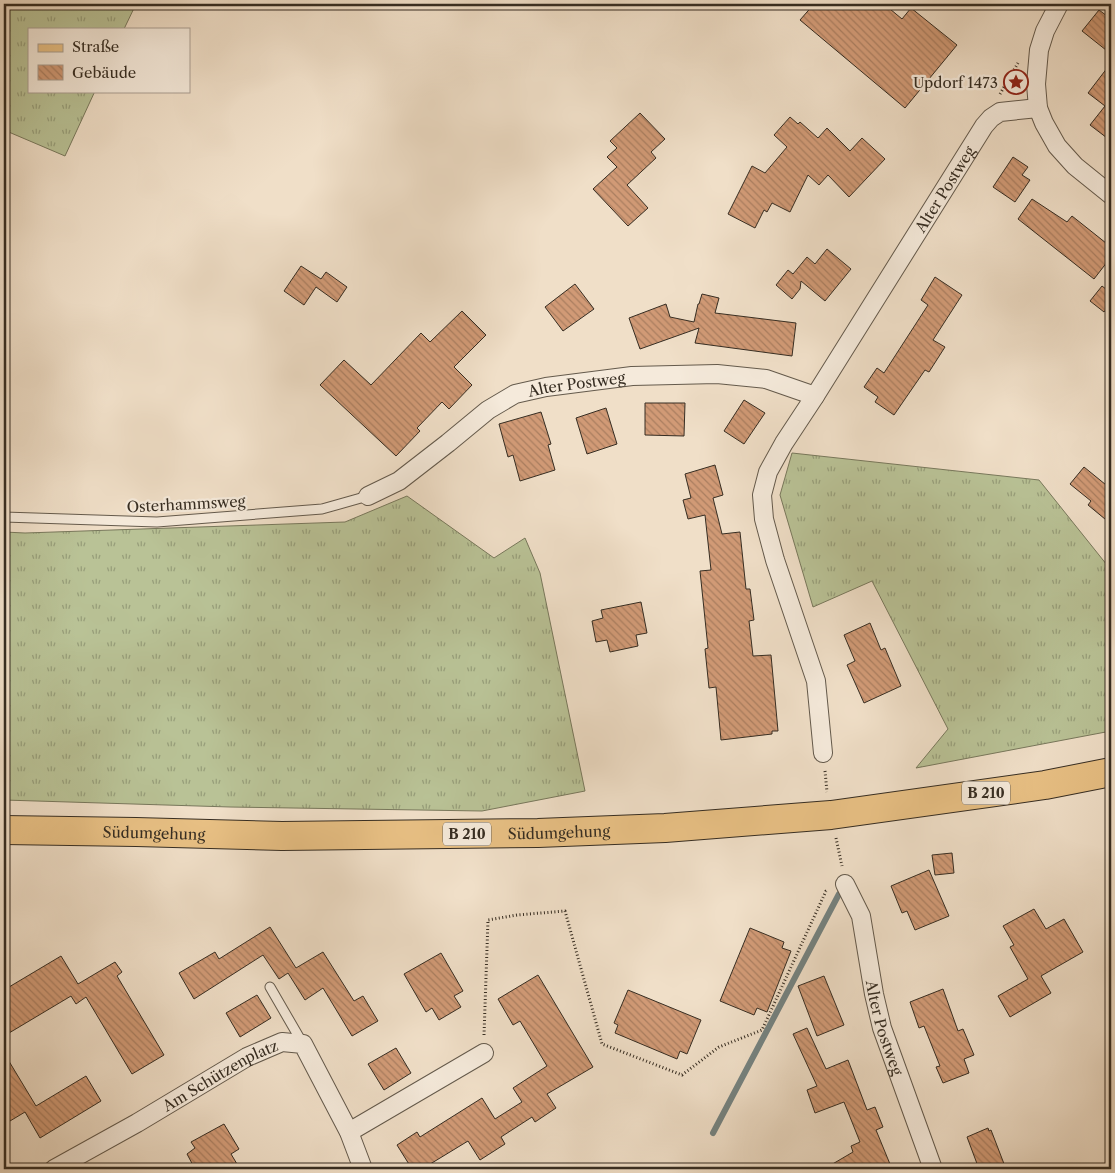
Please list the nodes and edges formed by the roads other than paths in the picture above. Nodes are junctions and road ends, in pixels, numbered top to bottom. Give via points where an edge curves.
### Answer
1 (1053, 6) edge
2 (1038, 108) junction
3 (1111, 195) edge
4 (814, 396) junction
5 (368, 496) joint
6 (4, 516) edge
7 (824, 753) road end
8 (1111, 772) edge
9 (4, 830) edge
10 (845, 884) road end
11 (270, 986) dead end
12 (303, 1044) junction
13 (484, 1053) road end
14 (349, 1132) junction
15 (54, 1169) edge
16 (363, 1169) edge
17 (933, 1169) edge

1 - 2 street via 1039,50
2 - 3 street via 1057,146 1074,166
2 - 4 street, Alter Postweg via 1000,112 984,126
4 - 5 street, Alter Postweg via 766,379 717,374 632,376 546,387 515,394 488,410 399,481
4 - 7 street, Alter Postweg via 768,472 762,495 764,519 775,560 816,681
5 - 6 lane, Osterhammsweg via 322,509 157,522
8 - 9 main road, Südumgehung / B 210 via 1045,785 831,815 665,828 282,836
10 - 17 street, Alter Postweg via 861,916 882,1028
11 - 12 lane
12 - 14 street, Am Schützenplatz
12 - 15 street, Am Schützenplatz via 282,1042 247,1057
13 - 14 street
14 - 16 street, Am Schützenplatz

